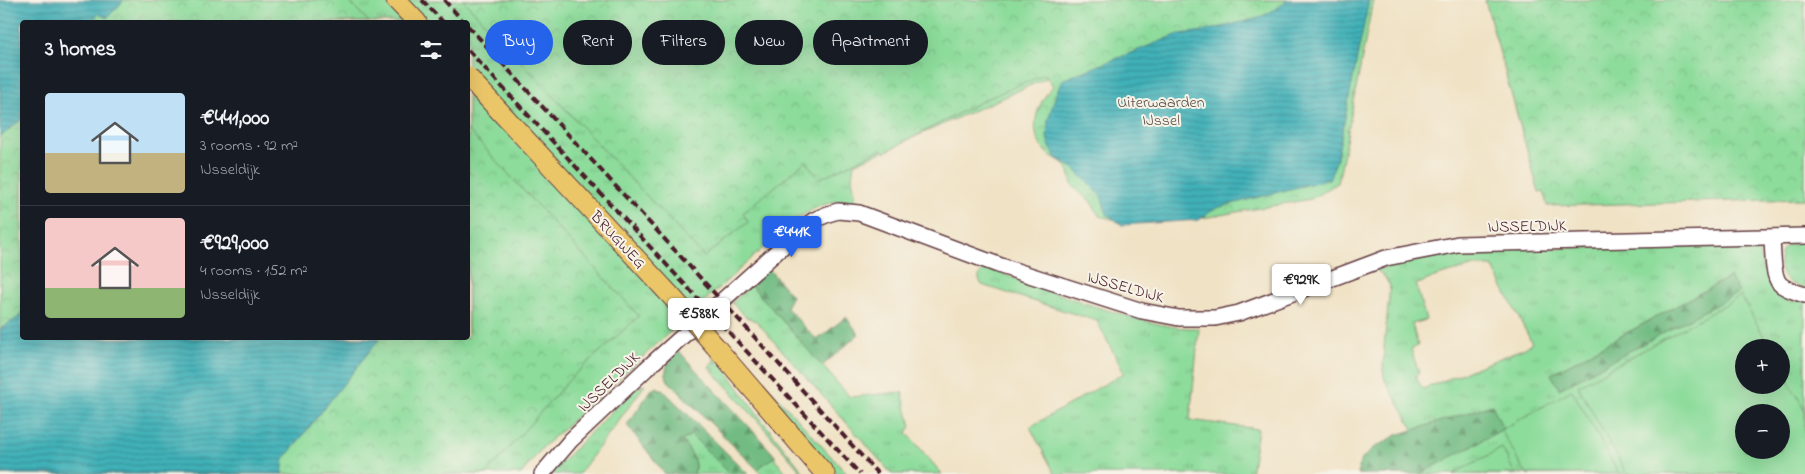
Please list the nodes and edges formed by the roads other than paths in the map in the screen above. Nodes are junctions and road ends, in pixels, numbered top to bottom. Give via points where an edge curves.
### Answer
1 (396, 0) edge
2 (415, 20) edge
3 (470, 79) edge
4 (1805, 236) edge
5 (1772, 238) junction
6 (1805, 295) edge
7 (542, 474) edge
8 (824, 474) edge

1 - 2 main road
3 - 8 main road, BRUGWEG, bridge via 672,297
4 - 5 street, IJSSELDIJK
5 - 6 street via 1775,276 1779,283
5 - 7 street, IJSSELDIJK via 1458,244 1386,258 1239,313 1215,318 1179,318 1142,311 1001,266 858,212 838,211 807,225 733,289 571,440

